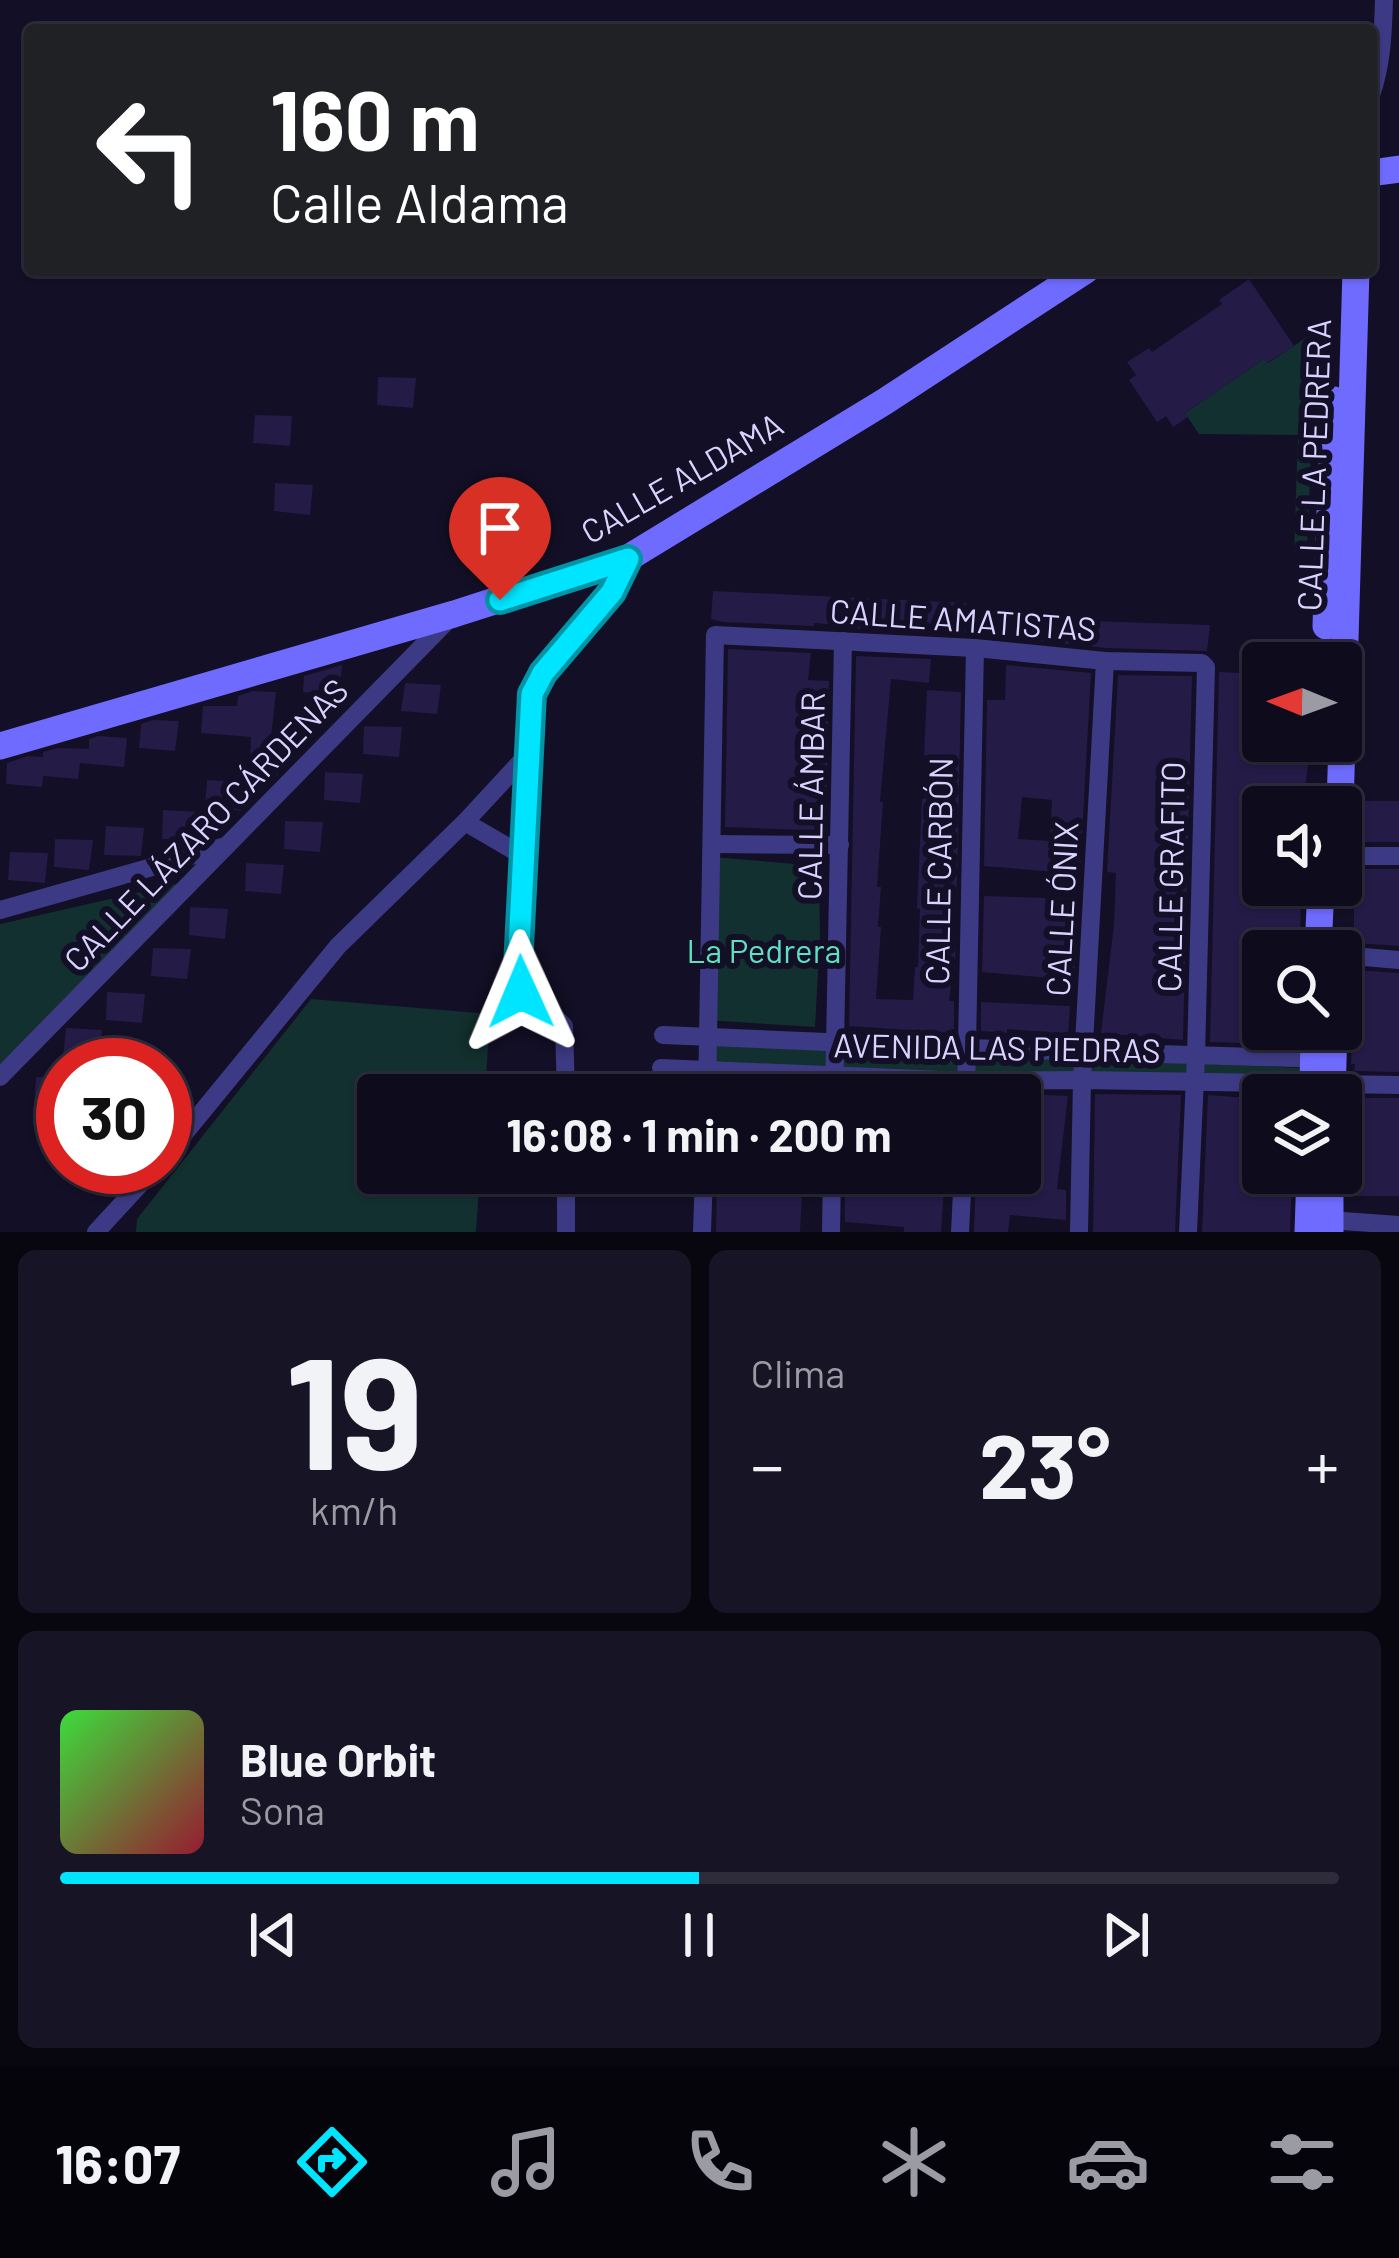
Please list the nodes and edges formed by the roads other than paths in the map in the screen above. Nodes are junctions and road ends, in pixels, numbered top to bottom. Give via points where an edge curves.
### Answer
1 (1384, 0) edge
2 (1377, 78) edge
3 (1077, 276) edge
4 (1338, 276) edge
5 (1356, 276) edge
6 (628, 559) junction
7 (1338, 566) junction
8 (454, 614) junction
9 (843, 641) junction
10 (1328, 642) edge
11 (975, 648) junction
12 (1106, 661) junction
13 (1206, 667) joint
14 (0, 746) edge
15 (528, 754) junction
16 (1340, 786) edge
17 (465, 822) junction
18 (713, 844) junction
19 (840, 845) junction
20 (227, 846) junction
21 (1362, 856) edge
22 (1399, 856) edge
23 (525, 857) junction
24 (0, 910) edge
25 (1362, 956) edge
26 (1399, 960) edge
27 (663, 1035) dead end
28 (710, 1036) junction
29 (836, 1041) junction
30 (965, 1048) junction
31 (1084, 1052) junction
32 (1196, 1056) junction
33 (661, 1068) dead end
34 (709, 1071) junction
35 (1322, 1072) edge
36 (565, 1074) edge
37 (709, 1074) edge
38 (736, 1074) edge
39 (834, 1074) edge
40 (966, 1074) edge
41 (0, 1078) edge
42 (1082, 1080) junction
43 (1194, 1082) junction
44 (1041, 1083) edge
45 (1399, 1085) edge
46 (192, 1124) edge
47 (131, 1194) edge
48 (566, 1194) edge
49 (703, 1194) edge
50 (832, 1194) edge
51 (961, 1194) edge
52 (1315, 1194) edge
53 (1327, 1194) edge
54 (1399, 1225) edge
55 (1322, 1228) edge
56 (96, 1232) edge
57 (566, 1232) edge
58 (702, 1232) edge
59 (831, 1232) edge
60 (960, 1232) edge
61 (1078, 1232) edge
62 (1188, 1232) edge

1 - 2 street
3 - 6 main road, CALLE ALDAMA
4 - 7 main road, CALLE LA PEDRERA
5 - 7 main road, CALLE LA PEDRERA
6 - 8 main road, CALLE ALDAMA
6 - 15 street via 612,592 532,694
7 - 10 main road, CALLE LA PEDRERA
7 - 16 main road, CALLE LA PEDRERA
8 - 14 main road, CALLE ALDAMA
8 - 20 street, CALLE LÁZARO CÁRDENAS
9 - 11 street, CALLE AMATISTAS
9 - 18 street, CALLE AMATISTAS via 715,635
9 - 19 street, CALLE ÁMBAR
11 - 12 street, CALLE AMATISTAS
11 - 30 street, CALLE CARBÓN
12 - 13 street, CALLE AMATISTAS
12 - 31 street, CALLE ÓNIX
13 - 32 street, CALLE GRAFITO
15 - 17 street
15 - 23 street
17 - 23 street
17 - 46 street via 338,946
18 - 19 street
18 - 28 street
19 - 29 street, CALLE ÁMBAR
20 - 24 street
20 - 41 street, CALLE LÁZARO CÁRDENAS
21 - 22 street
23 - 36 street via 521,992 564,1026
25 - 26 street
27 - 28 street, AVENIDA LAS PIEDRAS
28 - 29 street, AVENIDA LAS PIEDRAS
28 - 34 street
29 - 30 street, AVENIDA LAS PIEDRAS
29 - 39 street, CALLE ÁMBAR
30 - 31 street, AVENIDA LAS PIEDRAS
30 - 40 street, CALLE CARBÓN
31 - 32 street, AVENIDA LAS PIEDRAS
31 - 42 street, CALLE ÓNIX
32 - 35 street, AVENIDA LAS PIEDRAS
32 - 43 street, CALLE GRAFITO
33 - 34 street, AVENIDA LAS PIEDRAS
34 - 37 street
34 - 38 street, AVENIDA LAS PIEDRAS
35 - 43 street, AVENIDA LAS PIEDRAS
35 - 45 street
42 - 43 street, AVENIDA LAS PIEDRAS
42 - 44 street, AVENIDA LAS PIEDRAS
42 - 61 street, CALLE ÓNIX
43 - 62 street, CALLE GRAFITO
47 - 56 street
48 - 57 street
49 - 58 street
50 - 59 street
51 - 60 street
52 - 55 main road
53 - 55 main road
54 - 55 street

